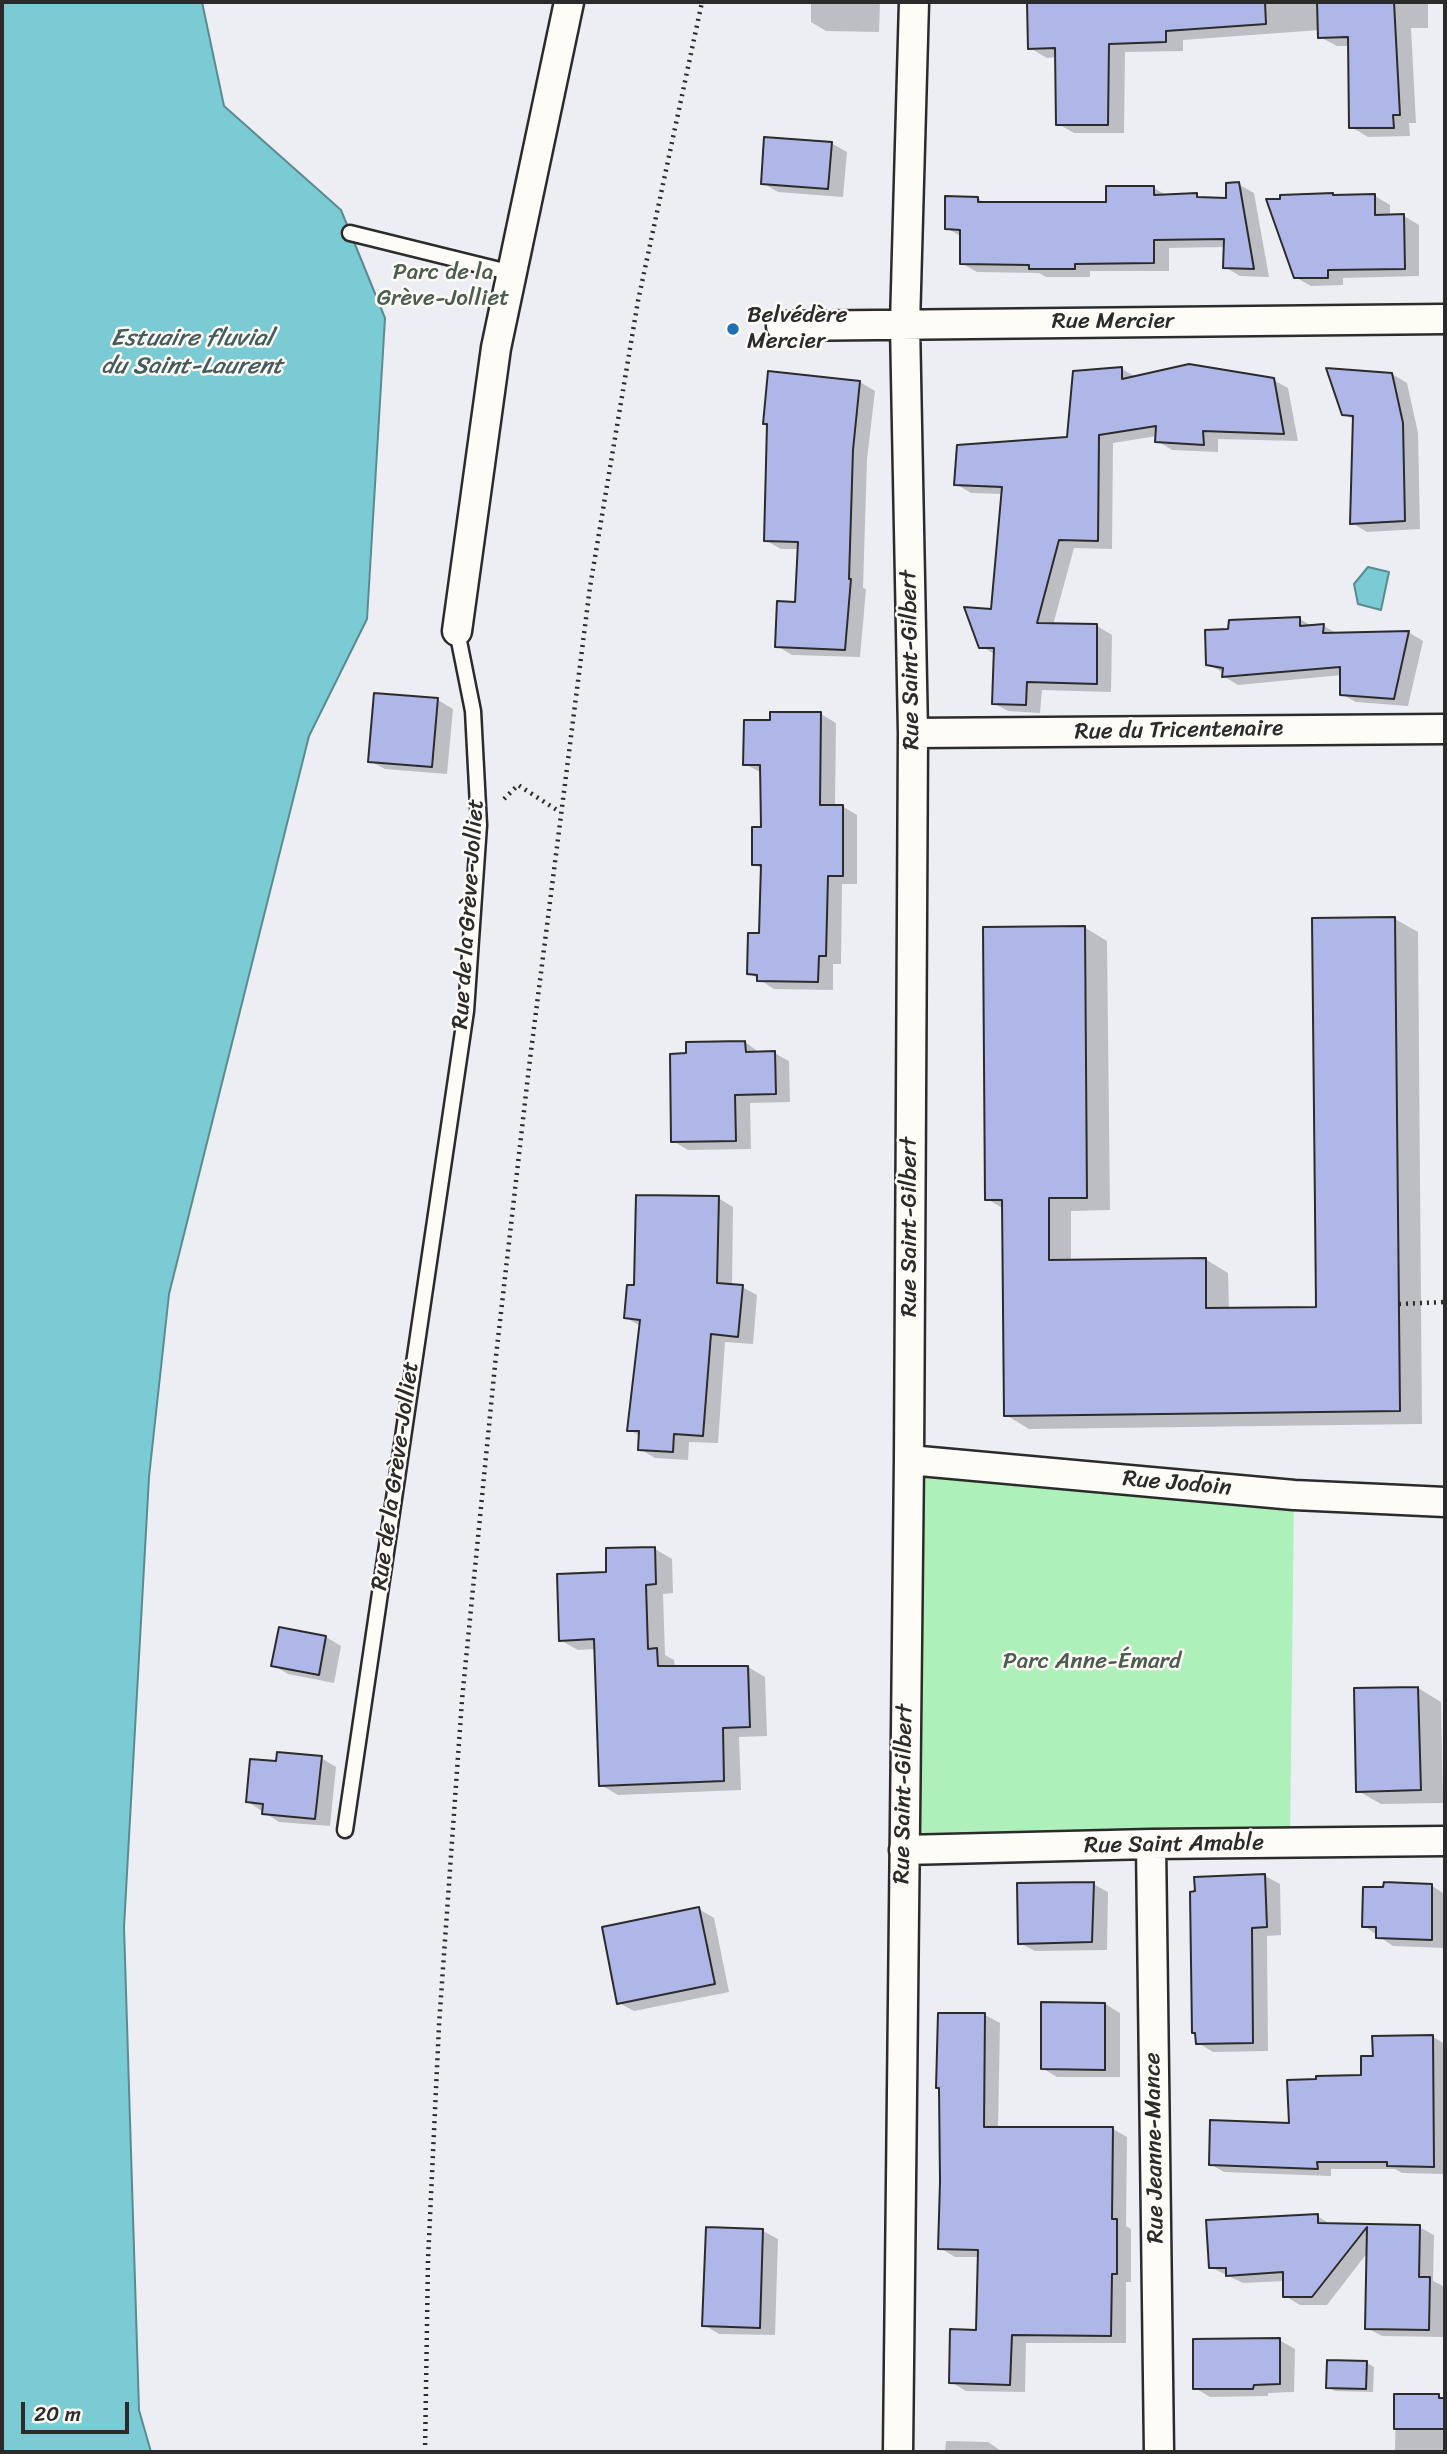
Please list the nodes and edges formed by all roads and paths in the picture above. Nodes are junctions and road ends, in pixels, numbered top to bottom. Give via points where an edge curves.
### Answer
1 (569, 2) edge
2 (702, 2) edge
3 (914, 2) edge
4 (350, 233) dead end
5 (512, 273) junction
6 (1445, 319) edge
7 (905, 324) junction
8 (781, 326) dead end
9 (457, 631) joint
10 (1445, 729) edge
11 (913, 733) junction
12 (560, 812) junction
13 (479, 825) junction
14 (1445, 1302) edge
15 (1399, 1304) dead end
16 (909, 1460) junction
17 (1445, 1502) edge
18 (345, 1830) dead end
19 (1445, 1841) edge
20 (1151, 1844) junction
21 (904, 1850) junction
22 (425, 2452) edge
23 (898, 2452) edge
24 (1158, 2452) edge

1 - 5 street, Rue de la Grève-Jolliet
2 - 12 path via 638,301 590,587
3 - 7 street, Rue Saint-Gilbert
4 - 5 lane
5 - 9 street, Rue de la Grève-Jolliet via 496,348
6 - 7 street, Rue Mercier
7 - 8 street, Rue Mercier
7 - 11 street, Rue Saint-Gilbert
9 - 13 lane, Rue de la Grève-Jolliet via 473,711
10 - 11 street, Rue du Tricentenaire
11 - 16 street, Rue Saint-Gilbert
12 - 13 path via 517,785
12 - 22 path via 498,1338 462,1700 439,2025
13 - 18 lane, Rue de la Grève-Jolliet via 466,1011
14 - 15 path
16 - 17 street, Rue Jodoin via 1294,1495
16 - 21 street, Rue Saint-Gilbert
19 - 20 street, Rue Saint Amable
20 - 21 street, Rue Saint Amable
20 - 24 street, Rue Jeanne-Mance
21 - 23 street, Rue Saint-Gilbert

